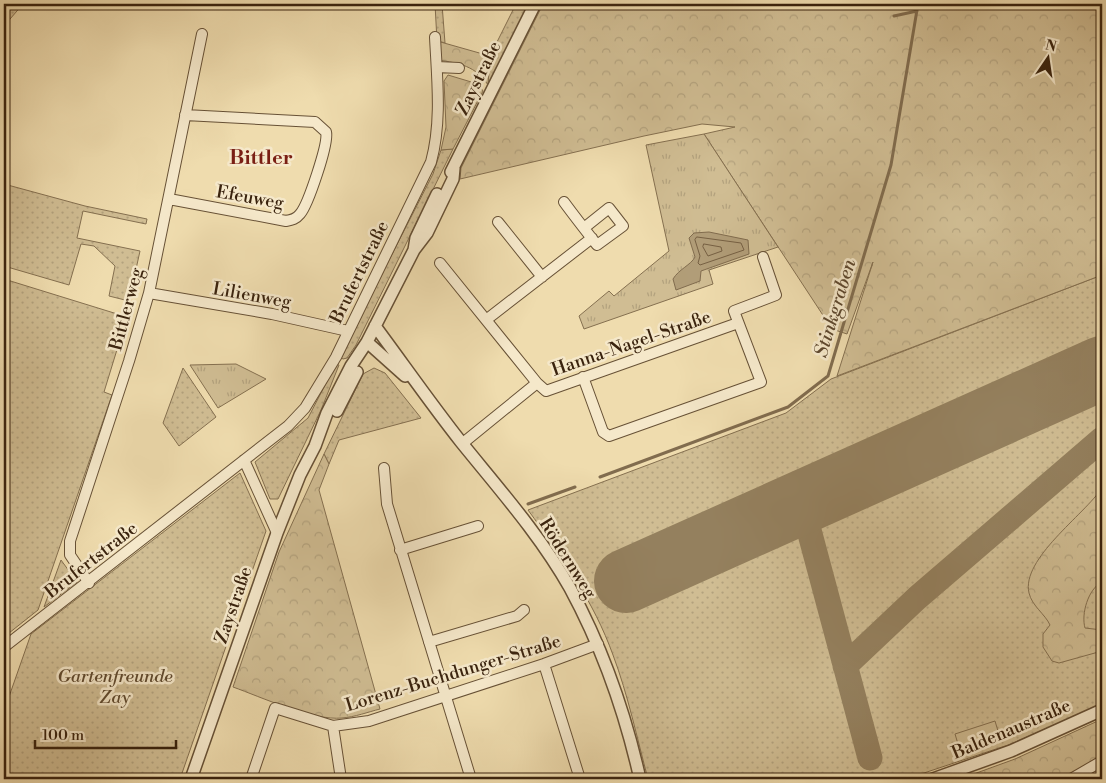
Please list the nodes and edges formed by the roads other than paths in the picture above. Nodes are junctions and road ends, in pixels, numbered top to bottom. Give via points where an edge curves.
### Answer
1 (535, 4) edge
2 (202, 34) dead end
3 (434, 37) dead end
4 (437, 67) junction
5 (460, 68) dead end
6 (185, 115) junction
7 (170, 199) junction
8 (564, 202) dead end
9 (498, 222) dead end
10 (584, 228) junction
11 (592, 238) junction
12 (763, 257) dead end
13 (440, 263) dead end
14 (542, 277) junction
15 (149, 293) junction
16 (486, 320) junction
17 (738, 322) junction
18 (375, 326) junction
19 (348, 330) junction
20 (367, 342) junction
21 (583, 378) junction
22 (414, 383) junction
23 (537, 383) junction
24 (463, 444) junction
25 (244, 460) junction
26 (384, 468) dead end
27 (478, 526) dead end
28 (277, 533) junction
29 (400, 550) junction
30 (88, 583) junction
31 (524, 610) dead end
32 (429, 642) junction
33 (598, 644) junction
34 (4, 647) edge
35 (544, 664) junction
36 (446, 695) junction
37 (1102, 710) edge
38 (333, 726) junction
39 (1102, 761) edge
40 (191, 779) edge
41 (251, 779) edge
42 (342, 779) edge
43 (471, 779) edge
44 (580, 779) edge
45 (640, 779) edge
46 (933, 779) edge
47 (1071, 779) edge

1 - 18 street, Zaystraße via 454,168 453,179 427,233 414,250
2 - 6 street, Bittlerweg
3 - 4 street, Brufertstraße
4 - 5 street
4 - 19 street, Brufertstraße via 436,145 431,162
6 - 7 street, Bittlerweg
6 - 7 street, Efeuweg via 315,122 326,132 327,145 304,208 293,220
7 - 15 street, Bittlerweg
8 - 10 street
9 - 14 street
10 - 11 street
10 - 11 street via 610,208 623,226 597,245
11 - 14 street
12 - 17 street, Hanna-Nagel-Straße via 776,295 734,311
13 - 16 street
14 - 16 street
15 - 19 street, Lilienweg
15 - 30 street, Bittlerweg via 70,541 70,555
16 - 23 street
17 - 21 street, Hanna-Nagel-Straße
17 - 21 street via 761,382 609,436 603,432
18 - 20 street, Zaystraße
18 - 22 street, Rödernweg
19 - 25 street, Brufertstraße via 336,357 305,408 288,426
20 - 22 street, Rödernweg
20 - 28 street, Zaystraße via 358,352 331,405
21 - 23 street, Hanna-Nagel-Straße via 546,391
22 - 24 street, Rödernweg
23 - 24 street, Hanna-Nagel-Straße
24 - 33 street, Rödernweg via 547,552
25 - 28 street
25 - 30 street, Brufertstraße
26 - 29 street via 387,504
27 - 29 street
28 - 40 street, Zaystraße
29 - 32 street
30 - 34 street, Brufertstraße
31 - 32 street via 518,616
32 - 36 street
33 - 35 street, Lorenz-Buchdunger-Straße
33 - 45 street, Rödernweg via 618,692
35 - 36 street, Lorenz-Buchdunger-Straße
35 - 44 street
36 - 38 street, Lorenz-Buchdunger-Straße via 369,721
36 - 43 street
37 - 46 street, Baldenaustraße via 1011,751
38 - 41 street, Lorenz-Buchdunger-Straße via 275,708
38 - 42 street
39 - 47 street

